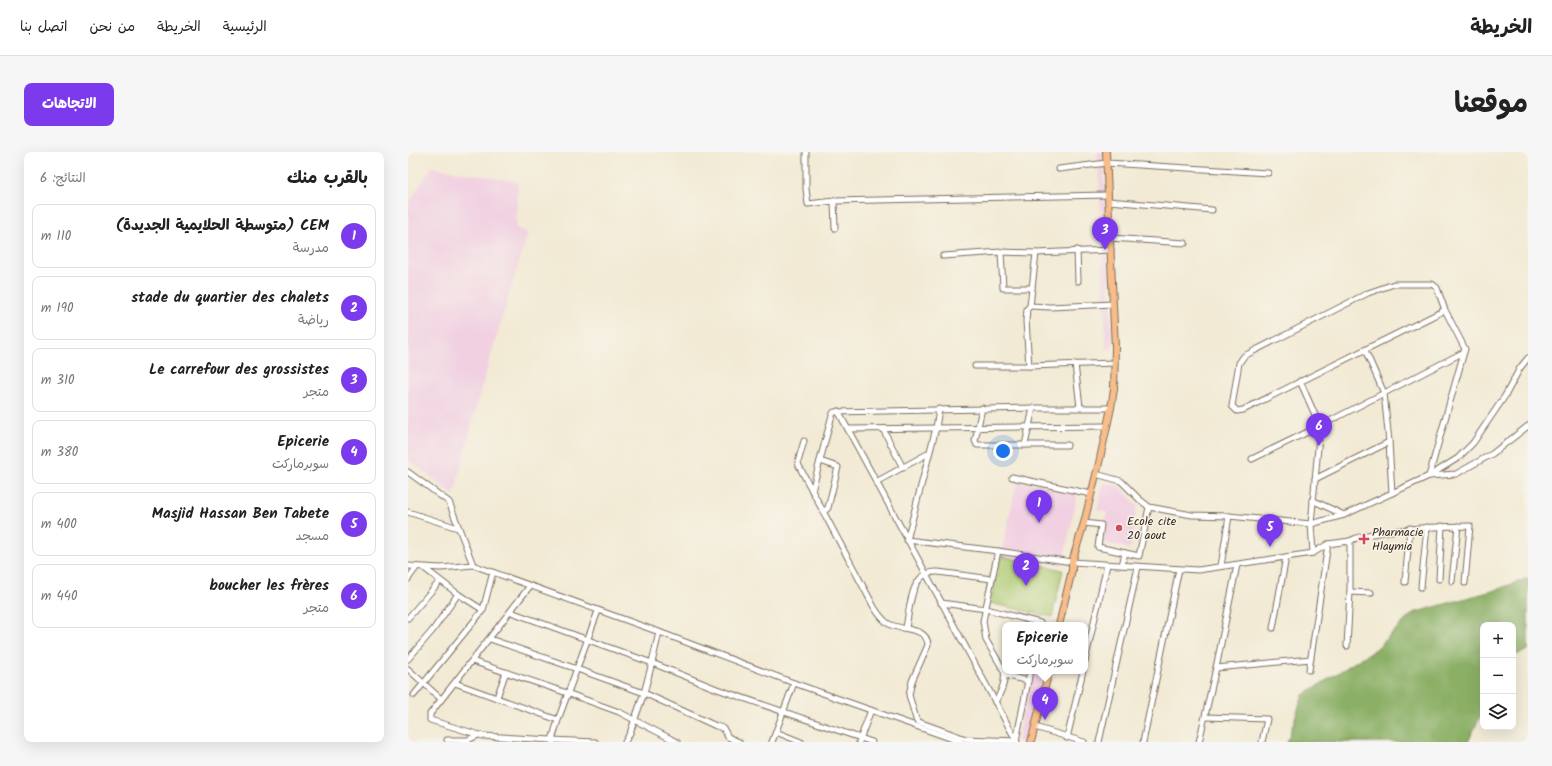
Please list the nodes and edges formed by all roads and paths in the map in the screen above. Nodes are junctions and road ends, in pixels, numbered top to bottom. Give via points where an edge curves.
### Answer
1 (806, 152) edge
2 (1106, 152) edge
3 (1107, 164) junction
4 (1059, 169) dead end
5 (1268, 173) dead end
6 (1108, 198) junction
7 (834, 201) junction
8 (1212, 210) dead end
9 (835, 228) dead end
10 (1110, 238) junction
11 (1185, 242) dead end
12 (1077, 250) junction
13 (1111, 250) junction
14 (1001, 252) junction
15 (1036, 253) junction
16 (943, 256) dead end
17 (1078, 281) dead end
18 (1032, 288) junction
19 (1113, 304) junction
20 (1030, 306) junction
21 (1445, 310) junction
22 (1365, 350) junction
23 (1464, 352) junction
24 (1528, 358) edge
25 (1115, 363) junction
26 (1075, 364) junction
27 (974, 366) dead end
28 (1030, 366) junction
29 (1300, 381) junction
30 (1384, 393) junction
31 (1080, 407) junction
32 (982, 408) junction
33 (1033, 408) junction
34 (1111, 408) junction
35 (939, 409) junction
36 (838, 411) junction
37 (1107, 426) junction
38 (1320, 426) junction
39 (1528, 426) edge
40 (1030, 427) junction
41 (936, 428) junction
42 (978, 428) junction
43 (848, 429) junction
44 (883, 429) junction
45 (804, 440) dead end
46 (1389, 442) junction
47 (1025, 445) junction
48 (1067, 445) dead end
49 (929, 453) junction
50 (1252, 458) dead end
51 (820, 460) junction
52 (903, 468) junction
53 (408, 472) edge
54 (1096, 474) junction
55 (1429, 476) junction
56 (1012, 477) dead end
57 (1315, 479) junction
58 (876, 482) junction
59 (812, 491) junction
60 (1392, 493) junction
61 (1091, 494) junction
62 (1312, 500) junction
63 (1149, 507) junction
64 (408, 512) edge
65 (823, 512) junction
66 (1344, 515) junction
67 (1229, 516) junction
68 (1084, 522) junction
69 (1311, 524) junction
70 (1442, 526) junction
71 (1458, 526) junction
72 (1427, 527) junction
73 (458, 528) junction
74 (1410, 528) junction
75 (907, 540) junction
76 (1350, 540) junction
77 (1328, 544) junction
78 (998, 551) junction
79 (1125, 552) junction
80 (1313, 552) junction
81 (1286, 557) junction
82 (1072, 562) junction
83 (473, 565) junction
84 (1107, 565) junction
85 (1122, 565) junction
86 (1237, 565) junction
87 (408, 566) edge
88 (1221, 566) junction
89 (1138, 567) junction
90 (416, 568) junction
91 (424, 568) junction
92 (1179, 569) junction
93 (493, 572) junction
94 (925, 574) junction
95 (408, 579) edge
96 (992, 579) junction
97 (1439, 579) dead end
98 (440, 580) junction
99 (1405, 582) dead end
100 (1452, 582) dead end
101 (1465, 583) dead end
102 (530, 586) junction
103 (1421, 587) dead end
104 (1350, 592) junction
105 (1371, 593) dead end
106 (458, 594) junction
107 (941, 603) junction
108 (483, 610) junction
109 (986, 610) junction
110 (598, 611) junction
111 (511, 612) junction
112 (408, 618) edge
113 (1036, 622) edge
114 (1060, 622) edge
115 (906, 628) junction
116 (1272, 628) dead end
117 (659, 632) junction
118 (490, 639) junction
119 (588, 640) junction
120 (1347, 646) dead end
121 (1088, 648) edge
122 (408, 659) edge
123 (1311, 660) junction
124 (472, 661) junction
125 (652, 663) junction
126 (1002, 668) edge
127 (1216, 668) junction
128 (408, 669) edge
129 (578, 669) junction
130 (1309, 670) dead end
131 (506, 672) junction
132 (1029, 674) edge
133 (1048, 674) edge
134 (1082, 674) edge
135 (1005, 675) joint
136 (1028, 681) junction
137 (455, 683) junction
138 (794, 683) junction
139 (424, 684) junction
140 (568, 693) junction
141 (644, 693) junction
142 (414, 695) dead end
143 (497, 697) junction
144 (441, 699) junction
145 (995, 702) junction
146 (871, 710) junction
147 (784, 711) junction
148 (1206, 717) junction
149 (634, 719) junction
150 (558, 720) junction
151 (1035, 726) junction
152 (776, 732) junction
153 (478, 735) junction
154 (1068, 738) junction
155 (447, 740) dead end
156 (860, 740) edge
157 (552, 741) edge
158 (595, 742) edge
159 (625, 742) edge
160 (677, 742) edge
161 (739, 742) edge
162 (772, 742) edge
163 (802, 742) edge
164 (872, 742) edge
165 (961, 742) edge
166 (1016, 742) edge
167 (1031, 742) edge
168 (1084, 742) edge
169 (1099, 742) edge
170 (1143, 742) edge
171 (1199, 742) edge
172 (1262, 742) edge

1 - 7 street via 808,204
2 - 3 main road
3 - 4 street
3 - 5 street
3 - 6 main road
6 - 7 street
6 - 8 street
6 - 10 main road
7 - 9 street
10 - 11 street
10 - 13 main road
12 - 13 street
12 - 15 street
12 - 17 street
13 - 19 main road
14 - 15 street
14 - 16 street
14 - 18 street via 1003,288
15 - 18 street
18 - 20 street
19 - 20 street
19 - 25 main road
20 - 28 street via 1027,308 1026,321
21 - 22 street
21 - 23 street via 1465,347
21 - 29 street via 1437,288 1432,284 1394,284 1368,293 1244,356 1239,363 1232,406 1237,411 1243,410
22 - 29 street
22 - 30 street
23 - 30 street
23 - 55 street
24 - 55 street via 1473,443 1458,458
25 - 26 street
25 - 34 main road
26 - 28 street
26 - 31 street
27 - 28 street
29 - 38 street
30 - 38 street
30 - 46 street
31 - 33 street
31 - 34 street
32 - 33 street
32 - 35 street
32 - 42 street
33 - 40 street
34 - 37 main road
35 - 36 street
35 - 41 street
36 - 43 street
36 - 51 street via 832,414
37 - 40 street
37 - 54 main road
38 - 50 street
38 - 57 street
39 - 55 street via 1492,454 1456,474
40 - 42 street
40 - 47 street
41 - 42 street
41 - 44 street
41 - 49 street
42 - 47 street via 975,441 977,445
43 - 44 street
43 - 58 street
44 - 52 street
45 - 59 street via 798,462
46 - 57 street
46 - 60 street
47 - 48 street
49 - 52 street
49 - 75 street
51 - 59 street
51 - 65 street via 838,467 828,508
52 - 58 street
53 - 73 street via 449,502
54 - 61 main road
54 - 63 street via 1121,481
55 - 60 street
56 - 61 street
57 - 62 street
58 - 75 street
59 - 65 street
60 - 66 street
61 - 68 main road
62 - 66 street
62 - 69 street
63 - 67 street via 1192,515
63 - 79 street via 1139,556
64 - 73 street
65 - 115 street via 874,607 890,625
66 - 69 street
67 - 69 street
67 - 88 street
68 - 79 street via 1101,525 1098,547
68 - 82 main road
69 - 80 street
70 - 71 street
70 - 72 street
70 - 97 street
71 - 100 street
71 - 101 street via 1470,526
72 - 74 street
72 - 103 street
73 - 83 street
74 - 76 street
74 - 99 street
75 - 78 street
75 - 94 street
76 - 77 street
76 - 104 street
77 - 80 street
77 - 123 street
78 - 82 street
78 - 96 street
79 - 85 street
80 - 81 street
81 - 86 street
81 - 116 street
82 - 84 street
82 - 114 main road
83 - 91 street
83 - 93 street
84 - 85 street
84 - 121 street
85 - 89 street
86 - 88 street
86 - 127 street
87 - 90 street
88 - 92 street via 1198,570
89 - 92 street
89 - 169 street
90 - 91 street
90 - 95 street
91 - 98 street
92 - 170 street
93 - 102 street
93 - 108 street
94 - 96 street via 938,572
94 - 107 street
94 - 115 street via 917,581 914,589
96 - 109 street
98 - 106 street
98 - 112 street
102 - 110 street
102 - 111 street
104 - 105 street
104 - 120 street
106 - 108 street
106 - 122 street via 433,630
107 - 109 street
107 - 145 street
108 - 139 street
109 - 113 street
109 - 126 street via 983,621 986,640
110 - 117 street
110 - 119 street
111 - 118 street
111 - 119 street
115 - 166 street via 921,632 928,641 909,695 916,719 960,737
117 - 125 street
117 - 138 street
118 - 124 street
118 - 129 street
119 - 125 street
119 - 129 street
123 - 127 street
123 - 130 street
124 - 131 street
124 - 137 street
125 - 141 street
125 - 147 street via 717,689
127 - 148 street
128 - 139 street
129 - 140 street
129 - 141 street
131 - 140 street
131 - 143 street
132 - 136 street
133 - 151 main road
134 - 154 street
135 - 136 street
135 - 145 street via 1003,688
136 - 166 street
137 - 143 street
137 - 144 street
138 - 146 street
138 - 147 street
139 - 142 street
139 - 144 street
140 - 149 street
140 - 150 street
141 - 149 street
141 - 161 street via 723,728 728,737
143 - 150 street
144 - 153 street via 430,714 430,720
145 - 166 street
146 - 156 street
146 - 165 street
147 - 152 street
147 - 156 street
148 - 171 street
148 - 172 street via 1267,718
149 - 159 street
149 - 160 street
150 - 157 street
151 - 154 street
151 - 167 main road
152 - 162 street
152 - 163 street
153 - 155 street via 468,740
153 - 157 street
154 - 168 street
156 - 164 street
157 - 158 street

